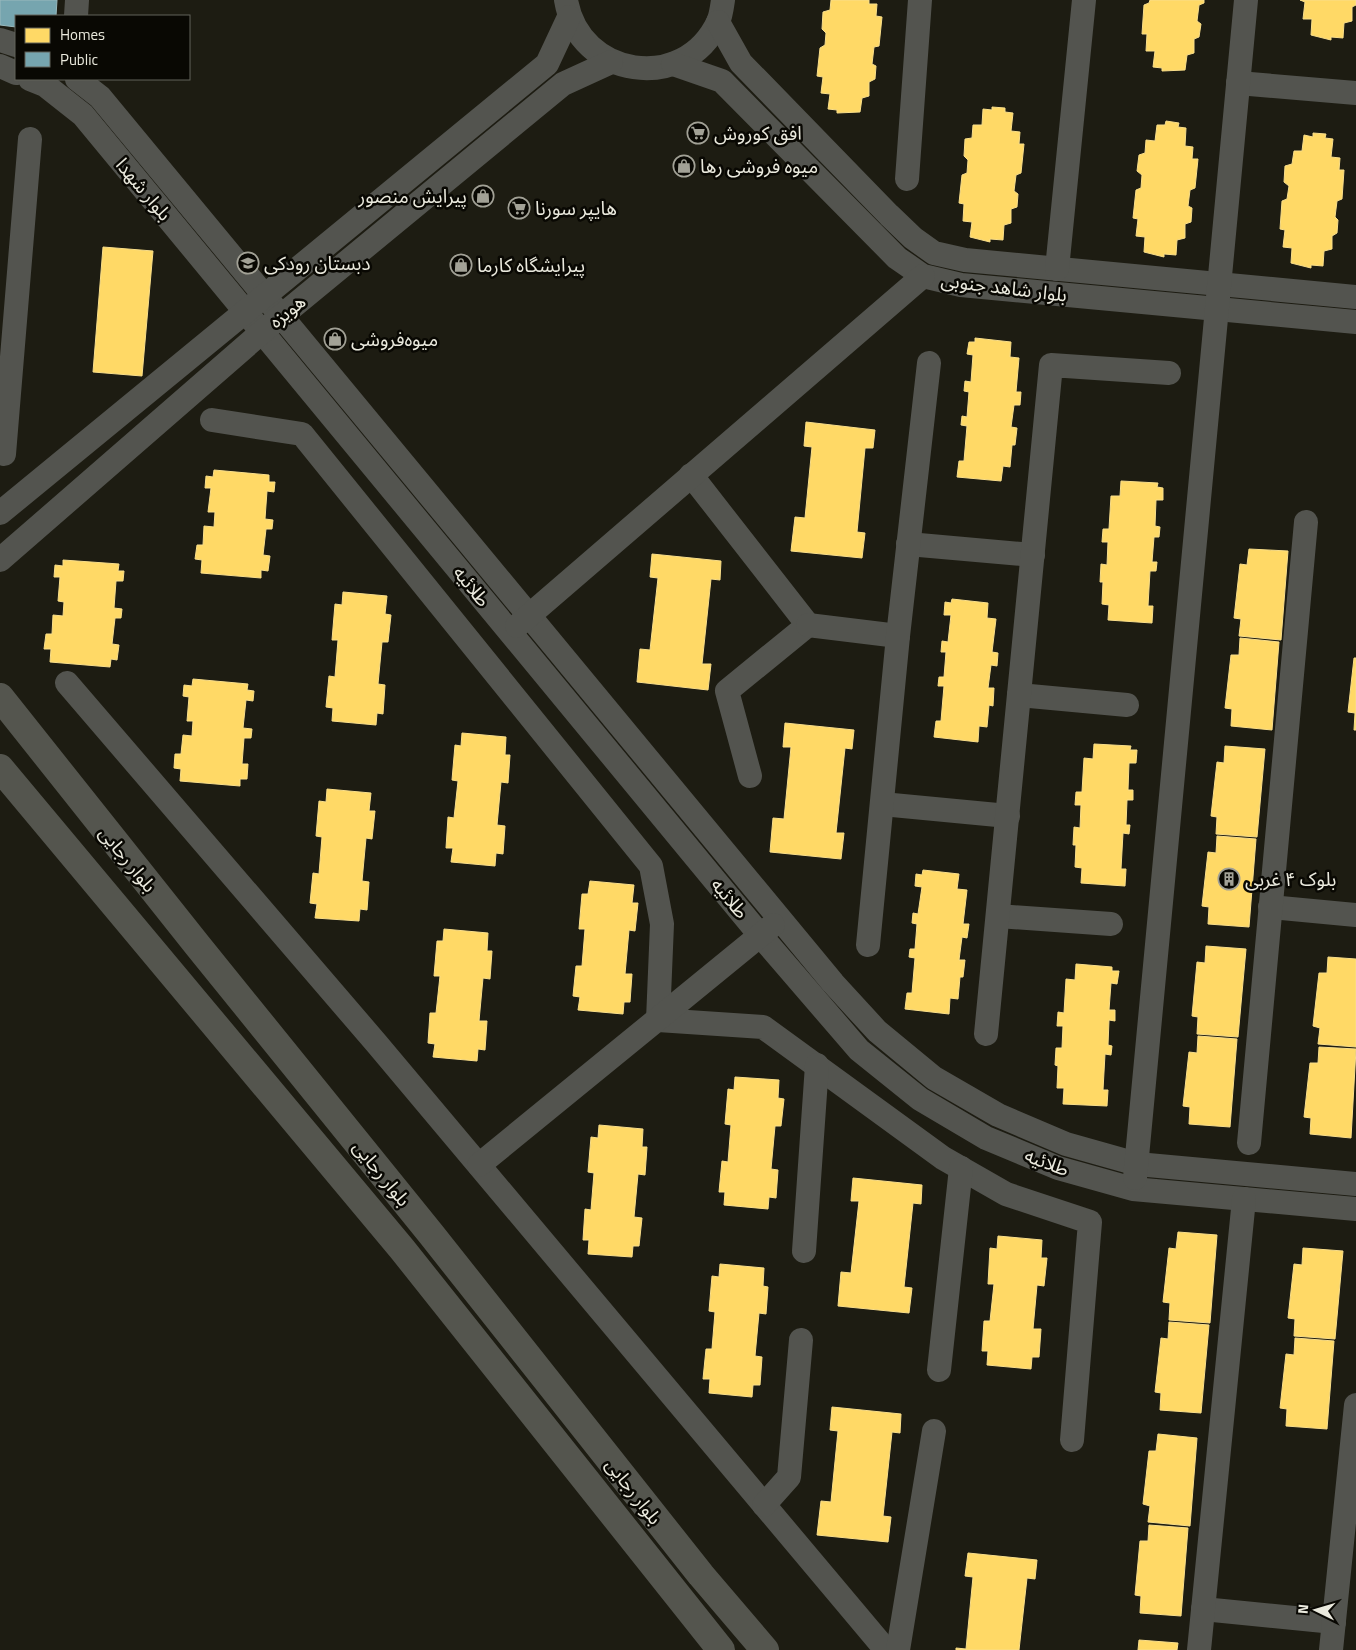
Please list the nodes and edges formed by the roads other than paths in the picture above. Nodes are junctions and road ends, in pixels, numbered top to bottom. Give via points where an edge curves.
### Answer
1 (77, 0) edge
2 (920, 0) edge
3 (1084, 0) edge
4 (1246, 0) edge
5 (568, 8) edge
6 (721, 11) edge
7 (76, 15) edge
8 (0, 40) edge
9 (15, 45) edge
10 (611, 62) junction
11 (673, 64) junction
12 (0, 66) edge
13 (15, 73) edge
14 (79, 80) edge
15 (41, 81) edge
16 (1238, 83) junction
17 (1356, 93) edge
18 (30, 139) dead end
19 (907, 179) dead end
20 (1057, 268) junction
21 (246, 274) junction
22 (923, 276) junction
23 (1220, 284) junction
24 (227, 290) junction
25 (265, 296) junction
26 (1356, 296) edge
27 (1217, 309) junction
28 (246, 313) junction
29 (281, 316) junction
30 (8, 317) edge
31 (1356, 322) edge
32 (262, 332) junction
33 (307, 347) junction
34 (285, 359) junction
35 (929, 362) dead end
36 (1169, 373) dead end
37 (212, 420) dead end
38 (4, 454) dead end
39 (691, 475) junction
40 (0, 513) edge
41 (1306, 522) dead end
42 (908, 544) junction
43 (1033, 555) junction
44 (0, 560) edge
45 (528, 615) junction
46 (808, 625) junction
47 (511, 633) junction
48 (898, 636) junction
49 (67, 683) dead end
50 (1019, 695) junction
51 (0, 697) edge
52 (1127, 705) dead end
53 (0, 768) edge
54 (750, 776) dead end
55 (882, 804) junction
56 (1008, 816) junction
57 (1270, 907) junction
58 (1356, 915) edge
59 (998, 916) junction
60 (780, 919) junction
61 (1111, 924) dead end
62 (760, 935) junction
63 (868, 945) dead end
64 (658, 1020) junction
65 (986, 1034) dead end
66 (817, 1065) junction
67 (1249, 1143) dead end
68 (1137, 1164) junction
69 (479, 1165) junction
70 (961, 1168) junction
71 (1356, 1184) edge
72 (1133, 1189) junction
73 (1244, 1199) junction
74 (1356, 1209) edge
75 (804, 1251) dead end
76 (802, 1340) dead end
77 (939, 1370) dead end
78 (1356, 1405) edge
79 (934, 1431) dead end
80 (1072, 1440) dead end
81 (764, 1505) junction
82 (1203, 1609) junction
83 (1334, 1622) junction
84 (721, 1650) edge
85 (765, 1650) edge
86 (886, 1650) edge
87 (898, 1650) edge
88 (1199, 1650) edge
89 (1332, 1650) edge

1 - 7 street
2 - 19 street
3 - 20 street
4 - 16 street
5 - 10 street via 586,44
5 - 25 street, هویزه via 547,64
6 - 11 street via 700,48
6 - 20 street, بلوار شاهد جنوبی via 740,63 913,238 934,252 965,260
8 - 9 street
10 - 11 street via 642,69
10 - 29 street, هویزه via 563,84
11 - 22 street, بلوار شاهد جنوبی via 722,81 871,233 897,258
12 - 13 street
14 - 21 street, بلوار شهدا via 100,97
15 - 24 street, بلوار شهدا via 83,115
16 - 17 street
16 - 23 street
18 - 30 street
20 - 23 street, بلوار شاهد جنوبی
21 - 24 street via 243,289
21 - 25 street, بلوار شهدا
22 - 27 street, بلوار شاهد جنوبی via 961,285
22 - 39 street
23 - 26 street, بلوار شاهد جنوبی
23 - 27 street
24 - 28 street, بلوار شهدا
25 - 28 street, هویزه
25 - 29 street, بلوار شهدا
27 - 31 street, بلوار شاهد جنوبی
27 - 68 street
28 - 32 street, بلوار شهدا
28 - 40 street, هویزه
29 - 32 street, هویزه
29 - 33 street, طلائیه
30 - 38 street
32 - 34 street, طلائیه
32 - 44 street, هویزه
33 - 34 street via 301,342 287,345
33 - 45 street, طلائیه
34 - 47 street, طلائیه
35 - 42 street
36 - 43 street via 1052,365
37 - 64 street via 302,434 651,866 662,924
39 - 45 street
39 - 46 street
41 - 57 street
42 - 43 street
42 - 48 street
43 - 50 street
45 - 47 street
45 - 60 street, طلائیه
46 - 48 street
46 - 54 street via 727,691
47 - 62 street, طلائیه
48 - 55 street
49 - 69 street
50 - 52 street
50 - 56 street
51 - 85 main road, بلوار رجایی via 701,1575
53 - 84 main road, بلوار رجایی via 402,1249
55 - 56 street
55 - 63 street
56 - 59 street
57 - 58 street
57 - 67 street
59 - 61 street
59 - 65 street
60 - 62 street
60 - 68 street, طلائیه via 877,1032 934,1078 998,1115 1066,1144
62 - 64 street
62 - 72 street, طلائیه via 859,1050 920,1099 986,1138 1058,1168
64 - 66 street via 763,1027
64 - 69 street
66 - 70 street
66 - 75 street
68 - 71 street, طلائیه
68 - 72 street
69 - 81 street
70 - 77 street
70 - 80 street via 1006,1194 1090,1222
72 - 73 street, طلائیه
73 - 74 street, طلائیه
73 - 82 street
76 - 81 street via 789,1477
78 - 83 street
79 - 87 street
81 - 86 street
82 - 83 street
82 - 88 street
83 - 89 street

